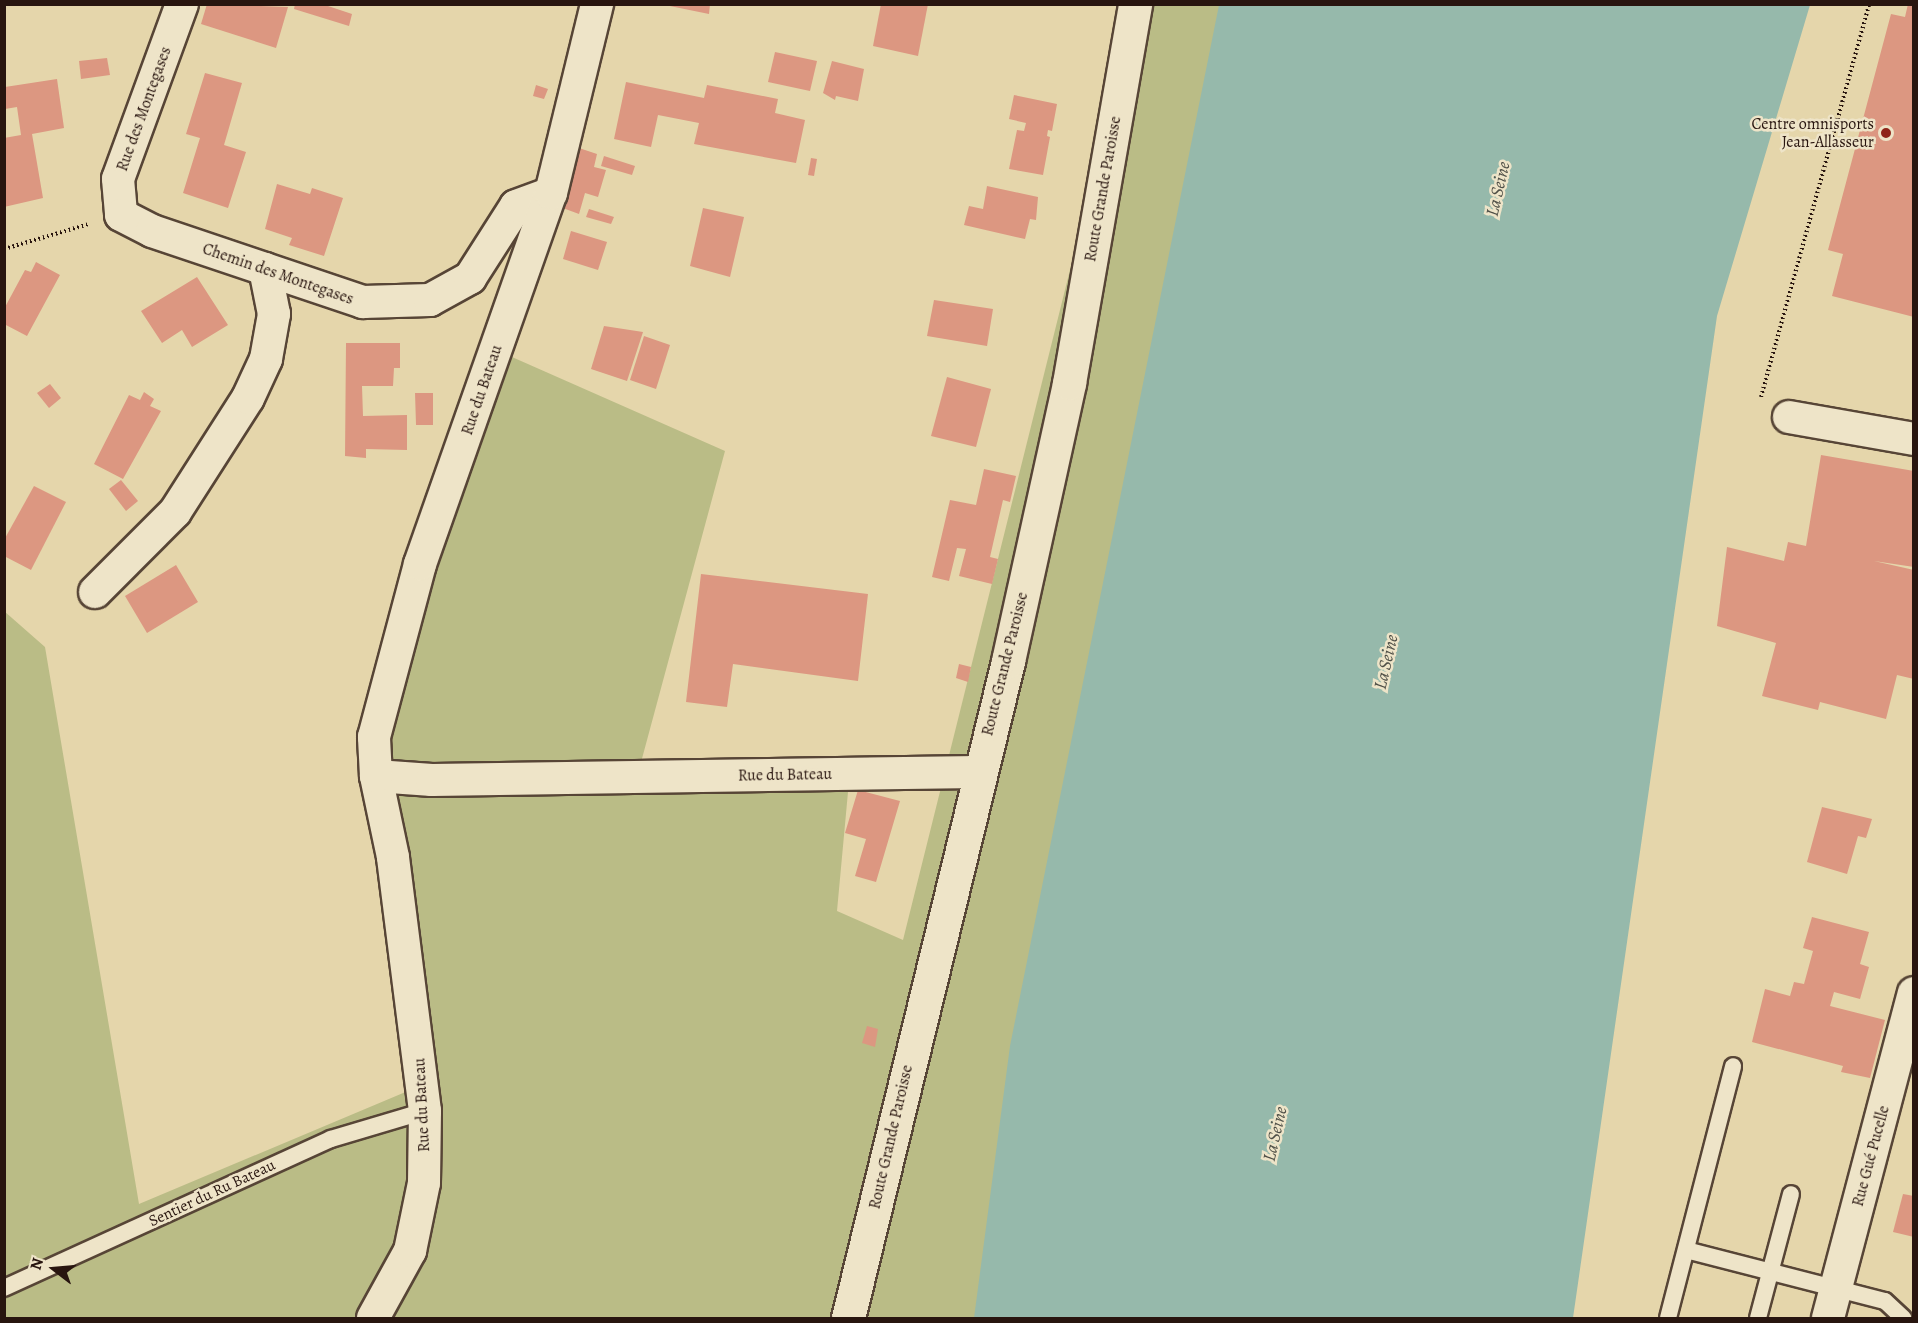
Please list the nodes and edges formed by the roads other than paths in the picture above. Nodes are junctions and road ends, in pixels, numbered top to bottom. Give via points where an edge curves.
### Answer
1 (182, 4) edge
2 (597, 4) edge
3 (1135, 4) edge
4 (551, 194) junction
5 (121, 215) joint
6 (265, 269) junction
7 (1789, 417) road end
8 (1914, 439) edge
9 (95, 592) dead end
10 (978, 772) junction
11 (376, 776) junction
12 (1914, 993) edge
13 (1733, 1066) dead end
14 (425, 1111) junction
15 (1791, 1194) dead end
16 (1686, 1250) junction
17 (1771, 1271) junction
18 (1836, 1287) junction
19 (4, 1288) edge
20 (374, 1318) edge
21 (848, 1318) edge
22 (1668, 1318) edge
23 (1758, 1318) edge
24 (1828, 1318) edge
25 (1903, 1318) edge

1 - 5 street, Rue des Montegases via 118,179
2 - 4 street, Rue du Bateau
3 - 10 main road, Route Grande Paroisse via 1069,382 1008,661
4 - 6 street, Chemin des Montegases via 516,206 470,278 430,300 363,302
4 - 11 street, Rue du Bateau via 420,564 374,737
5 - 6 street, Chemin des Montegases via 152,231
6 - 9 street via 274,314 266,359 248,398 175,512
7 - 8 street
10 - 11 street, Rue du Bateau via 432,780
10 - 21 main road, Route Grande Paroisse
11 - 14 street, Rue du Bateau via 393,857
12 - 18 street, Rue Gué Pucelle
13 - 16 lane
14 - 19 lane, Sentier du Ru Bateau via 331,1138
14 - 20 street, Rue du Bateau via 424,1183 410,1251
15 - 17 lane
16 - 17 lane
16 - 22 lane
17 - 18 lane
17 - 23 lane
18 - 24 street, Rue Gué Pucelle
18 - 25 lane via 1885,1301

